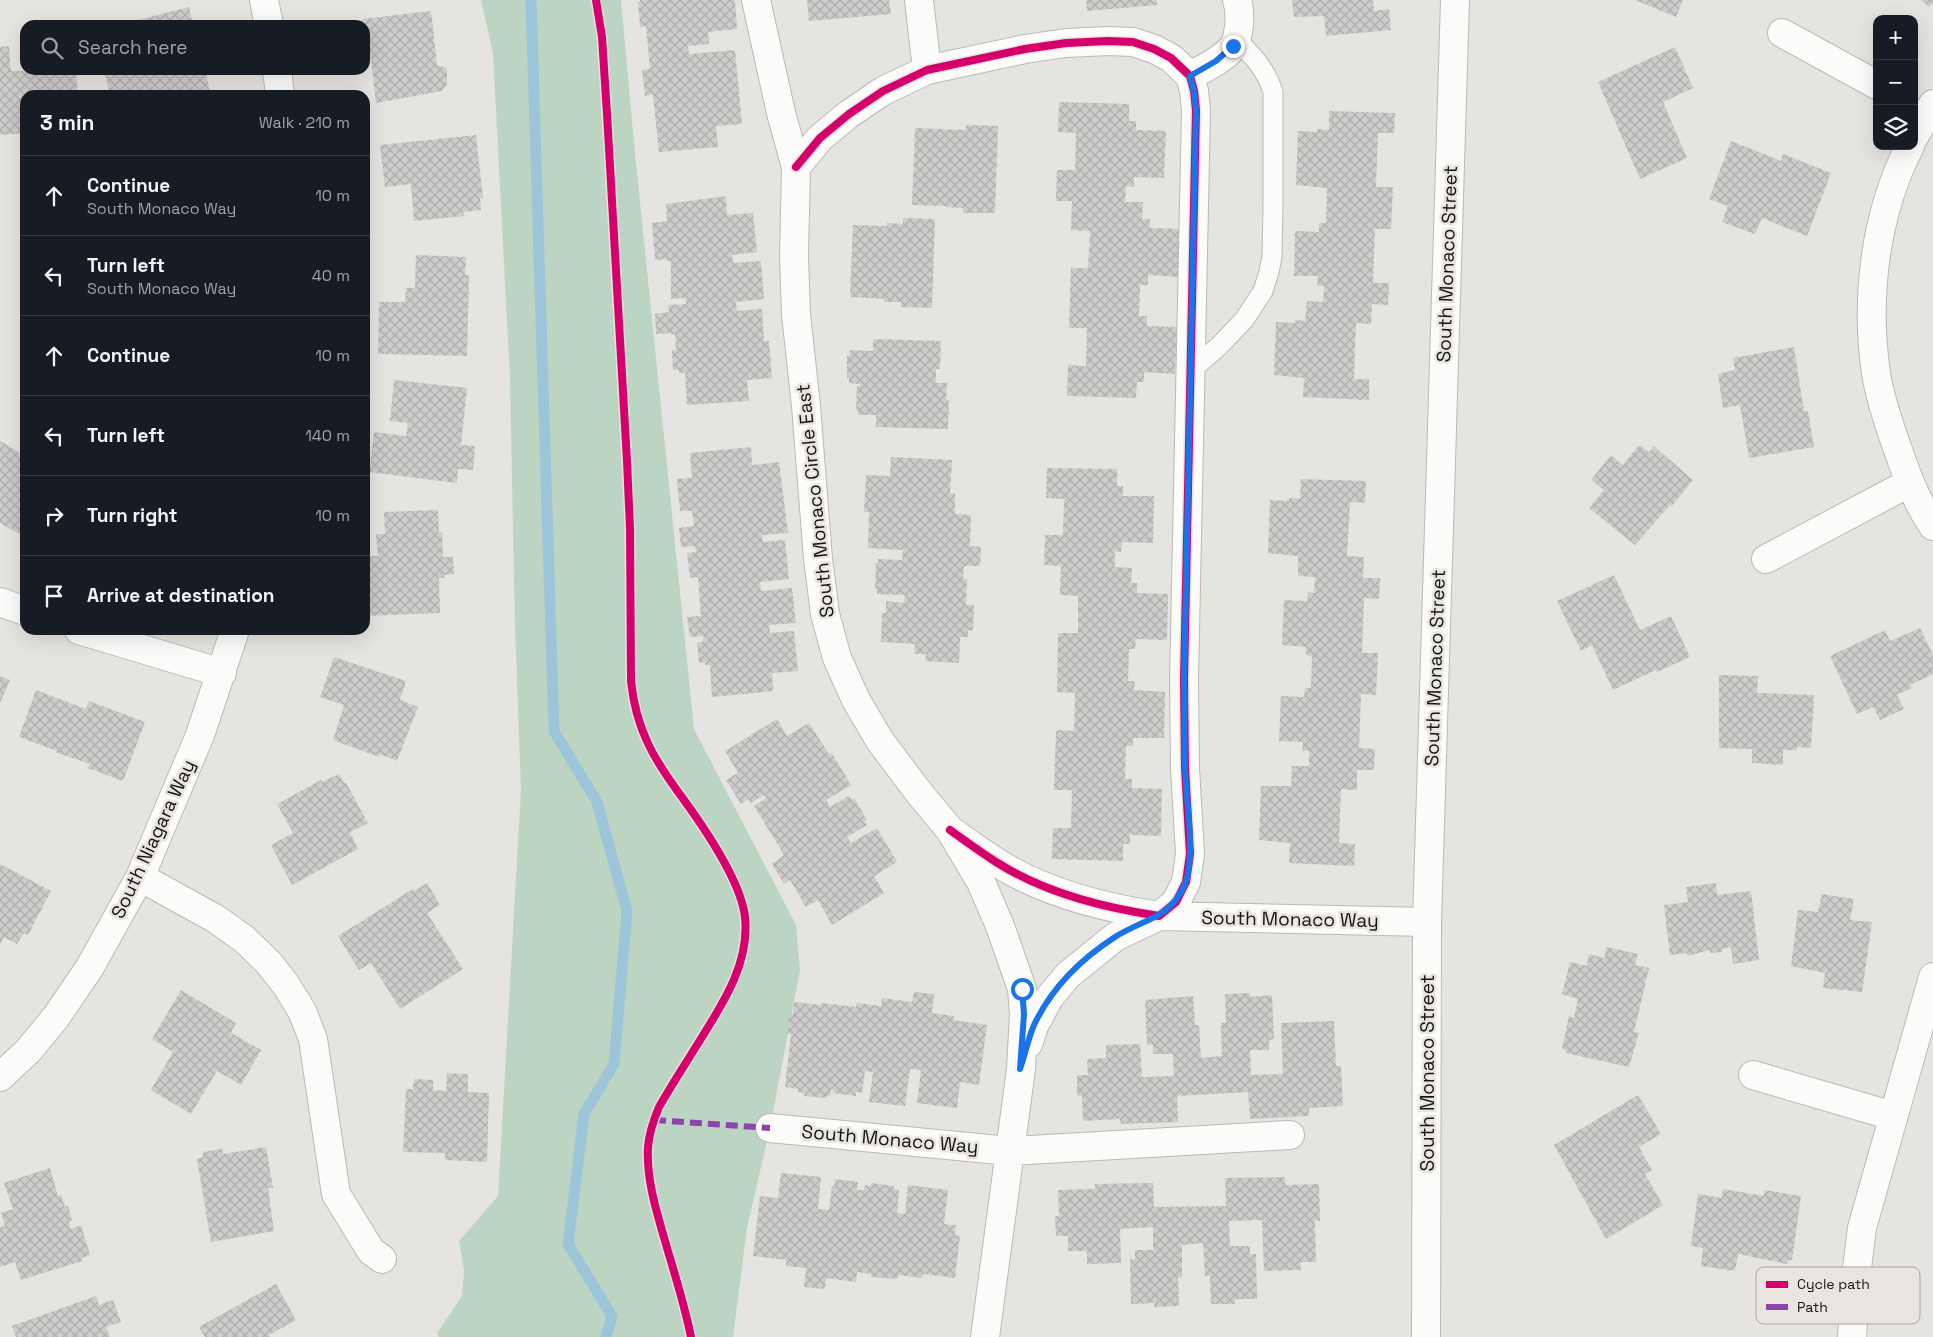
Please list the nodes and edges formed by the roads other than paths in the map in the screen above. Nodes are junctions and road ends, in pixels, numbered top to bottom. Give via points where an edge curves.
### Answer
1 (264, 0) edge
2 (756, 0) edge
3 (919, 0) edge
4 (1237, 0) edge
5 (1456, 0) edge
6 (268, 20) edge
7 (1782, 33) dead end
8 (1235, 38) junction
9 (927, 70) junction
10 (278, 75) edge
11 (1190, 76) junction
12 (1873, 83) edge
13 (279, 90) edge
14 (1925, 108) edge
15 (1918, 126) edge
16 (1908, 150) edge
17 (796, 167) junction
18 (1190, 371) junction
19 (1909, 483) junction
20 (1933, 526) edge
21 (1766, 559) dead end
22 (0, 602) edge
23 (20, 609) edge
24 (96, 635) edge
25 (233, 635) edge
26 (222, 673) junction
27 (950, 830) junction
28 (140, 878) junction
29 (1159, 916) junction
30 (1427, 922) junction
31 (1933, 977) edge
32 (1020, 1069) junction
33 (1753, 1074) dead end
34 (0, 1077) edge
35 (1893, 1116) junction
36 (770, 1128) dead end
37 (1290, 1135) dead end
38 (1010, 1151) junction
39 (382, 1259) dead end
40 (1857, 1267) edge
41 (1853, 1324) edge
42 (985, 1337) edge
43 (1426, 1337) edge
44 (1852, 1337) edge

1 - 6 street
2 - 17 street, South Monaco Circle East
3 - 9 street
4 - 8 street via 1239,26
5 - 30 street, South Monaco Street
7 - 12 street
8 - 11 street via 1233,46 1216,61
8 - 18 lane via 1269,77 1273,92 1272,257 1263,291 1244,320
9 - 11 street via 1025,49 1108,41 1133,42 1154,49 1171,58
9 - 17 street via 883,91 848,114 820,138
10 - 13 street
11 - 18 street via 1196,110
14 - 15 street
16 - 19 street via 1888,198 1873,278 1872,324 1876,373
17 - 27 street, South Monaco Circle East via 796,314 825,614 837,658 875,733
18 - 29 street via 1184,680 1190,854 1186,882 1176,902
19 - 20 street
19 - 21 street
22 - 23 street
24 - 26 street
25 - 26 street, South Niagara Way
26 - 28 street, South Niagara Way via 200,735
27 - 29 street via 1002,865 1040,884 1086,901
27 - 32 street, South Monaco Way via 981,882 1022,989 1024,1014
28 - 34 street, South Niagara Way via 90,967 56,1017 28,1051
28 - 39 street via 216,919 244,939 286,985 302,1011 312,1039 336,1194 371,1251
29 - 30 street, South Monaco Way
29 - 32 street, South Monaco Way via 1115,937 1068,975 1049,998 1034,1026
30 - 43 street, South Monaco Street
31 - 35 street
32 - 38 street, South Monaco Way
33 - 35 street
35 - 40 street via 1862,1228
36 - 38 street, South Monaco Way
37 - 38 street, South Monaco Way
38 - 42 street, South Monaco Way
41 - 44 street

